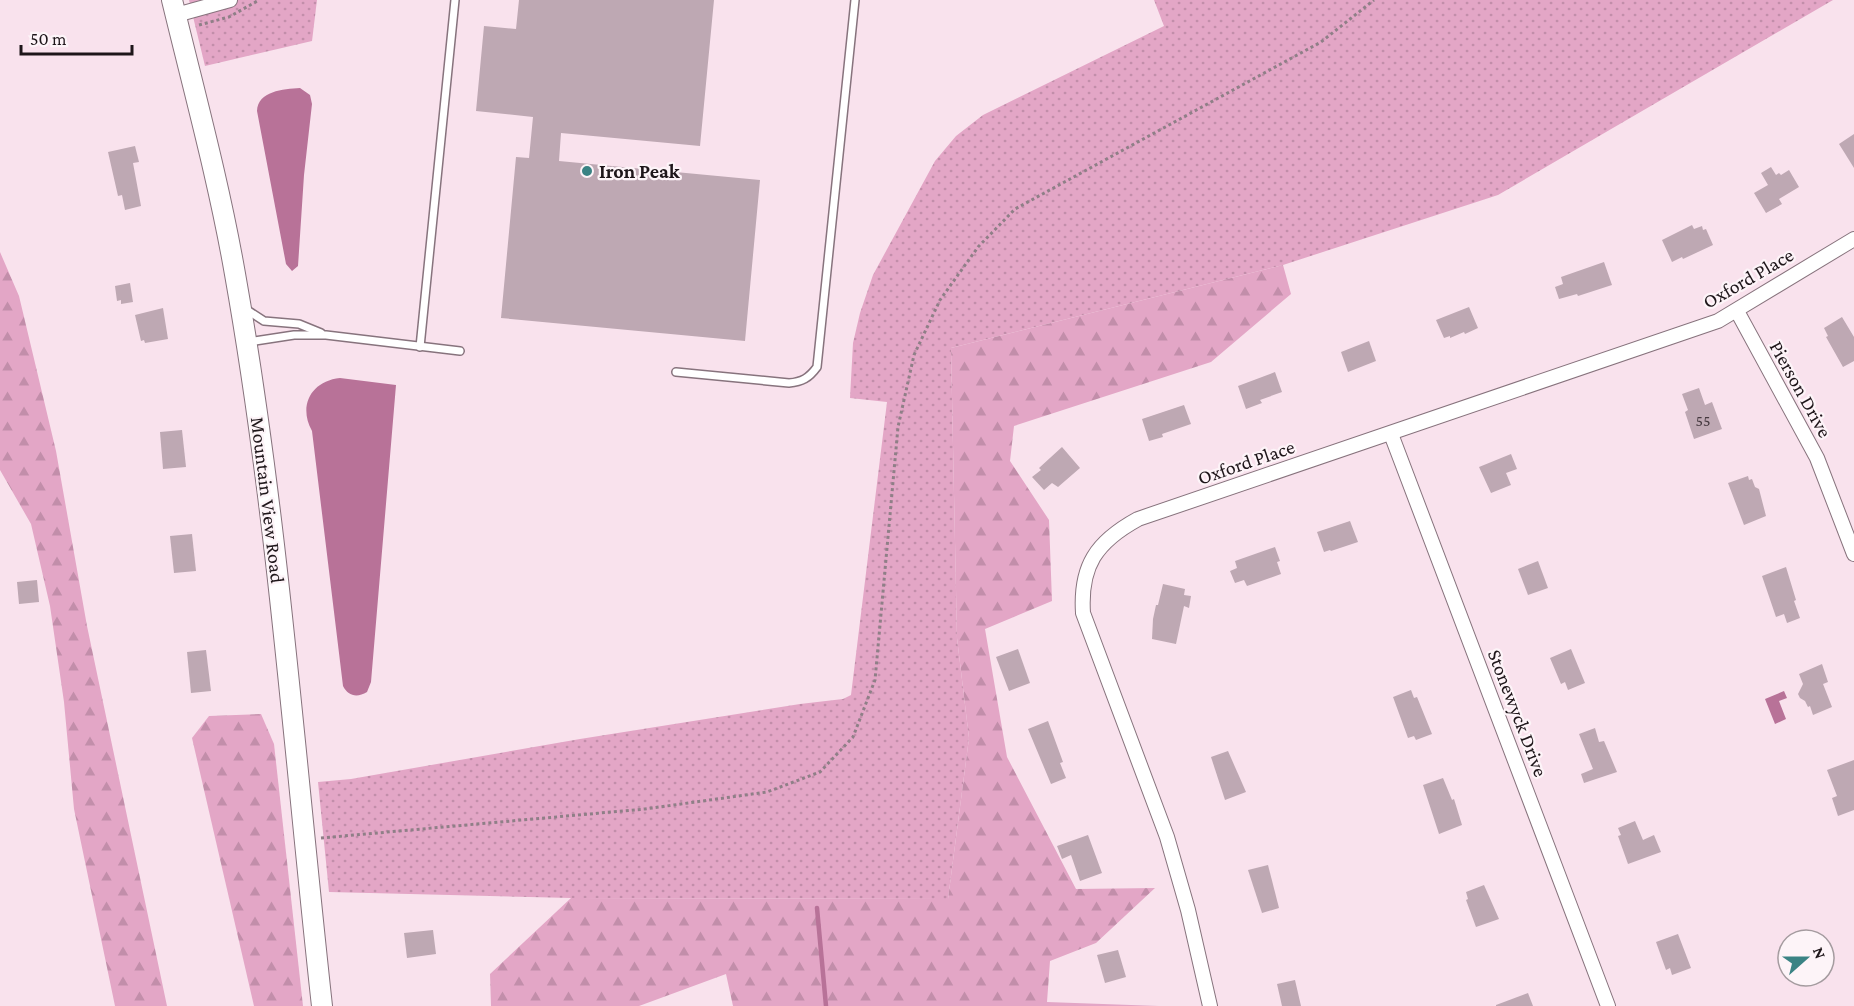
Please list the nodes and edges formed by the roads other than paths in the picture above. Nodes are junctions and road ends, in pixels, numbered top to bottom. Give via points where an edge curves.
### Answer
1 (230, 0) edge
2 (455, 0) edge
3 (855, 0) edge
4 (174, 7) edge
5 (1854, 239) edge
6 (240, 305) junction
7 (1737, 311) junction
8 (326, 334) junction
9 (247, 342) junction
10 (420, 347) junction
11 (460, 351) dead end
12 (676, 372) dead end
13 (1391, 434) junction
14 (1854, 554) edge
15 (322, 1006) edge
16 (1210, 1006) edge
17 (1608, 1006) edge

1 - 4 street
2 - 10 lane
3 - 12 lane via 817,367 802,381 789,383
4 - 6 street, Mountain View Road via 226,226
5 - 7 street, Oxford Place
6 - 8 lane via 264,321 299,324
6 - 9 street, Mountain View Road
7 - 13 street, Oxford Place via 1701,327
7 - 14 street, Pierson Drive via 1817,458
8 - 9 lane
8 - 10 lane
9 - 15 street, Mountain View Road via 276,553
10 - 11 lane
13 - 16 street, Oxford Place via 1138,519 1103,543 1085,574 1083,614 1167,837
13 - 17 street, Stonewyck Drive

